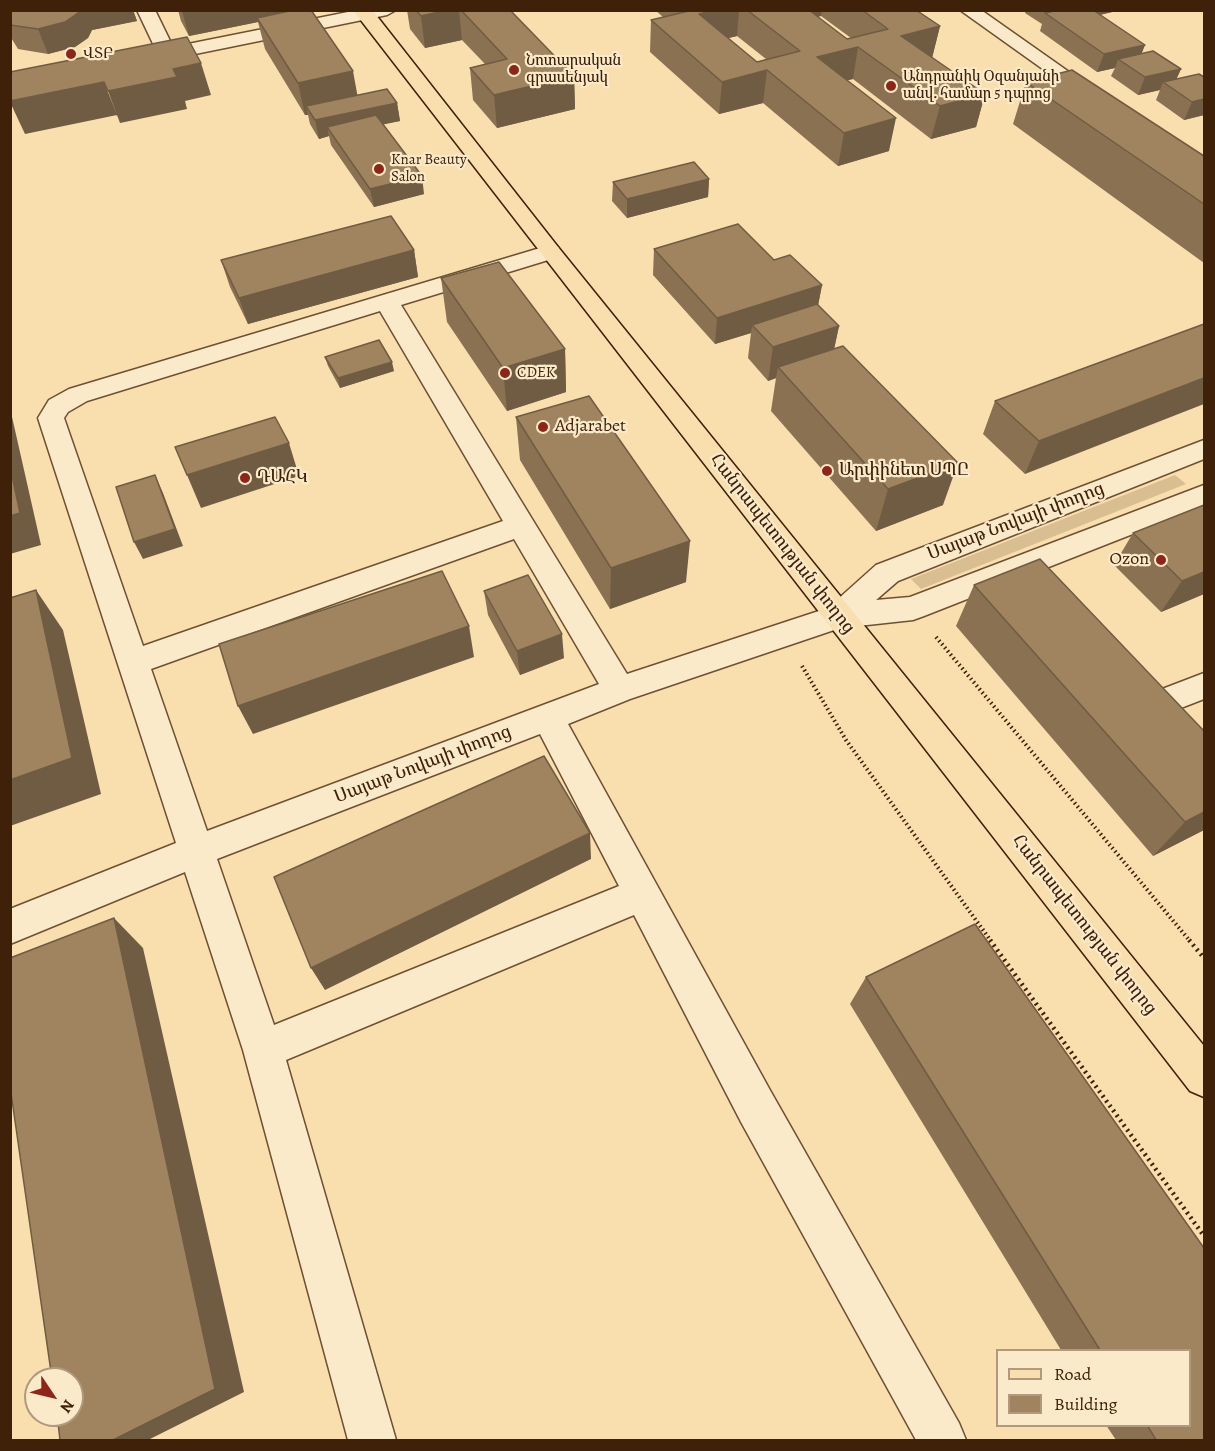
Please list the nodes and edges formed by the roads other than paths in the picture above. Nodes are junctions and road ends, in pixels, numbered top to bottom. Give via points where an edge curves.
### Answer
1 (146, 10) edge
2 (969, 10) edge
3 (372, 12) edge
4 (167, 54) junction
5 (134, 60) edge
6 (1116, 112) edge
7 (550, 252) junction
8 (387, 302) junction
9 (1198, 459) edge
10 (1204, 495) edge
11 (521, 526) junction
12 (1034, 562) junction
13 (1058, 586) edge
14 (839, 616) junction
15 (133, 662) junction
16 (1145, 676) edge
17 (1204, 686) edge
18 (619, 690) junction
19 (1168, 700) junction
20 (547, 717) junction
21 (1190, 723) edge
22 (197, 851) junction
23 (642, 894) junction
24 (10, 927) edge
25 (263, 1050) junction
26 (1204, 1077) edge
27 (372, 1440) edge
28 (942, 1440) edge

1 - 4 street
2 - 6 street
3 - 4 street
3 - 7 main road, Հանրապետության փողոց
4 - 5 street
7 - 8 street
7 - 14 main road, Հանրապետության փողոց
8 - 11 street
8 - 15 street via 78,395 58,406 51,418
9 - 14 street, Սայաթ Նովայի փողոց via 886,573
10 - 12 street, Սայաթ Նովայի փողոց
11 - 15 street
11 - 18 street
12 - 13 street
12 - 14 street, Սայաթ Նովայի փողոց via 913,608
14 - 18 street, Սայաթ Նովայի փողոց
14 - 26 main road, Հանրապետության փողոց
15 - 22 street
16 - 19 street
17 - 19 street
18 - 20 street, Սայաթ Նովայի փողոց
19 - 21 street
20 - 22 street, Սայաթ Նովայի փողոց
20 - 23 street
22 - 24 street, Սայաթ Նովայի փողոց
22 - 25 street
23 - 25 street
23 - 28 street
25 - 27 street

